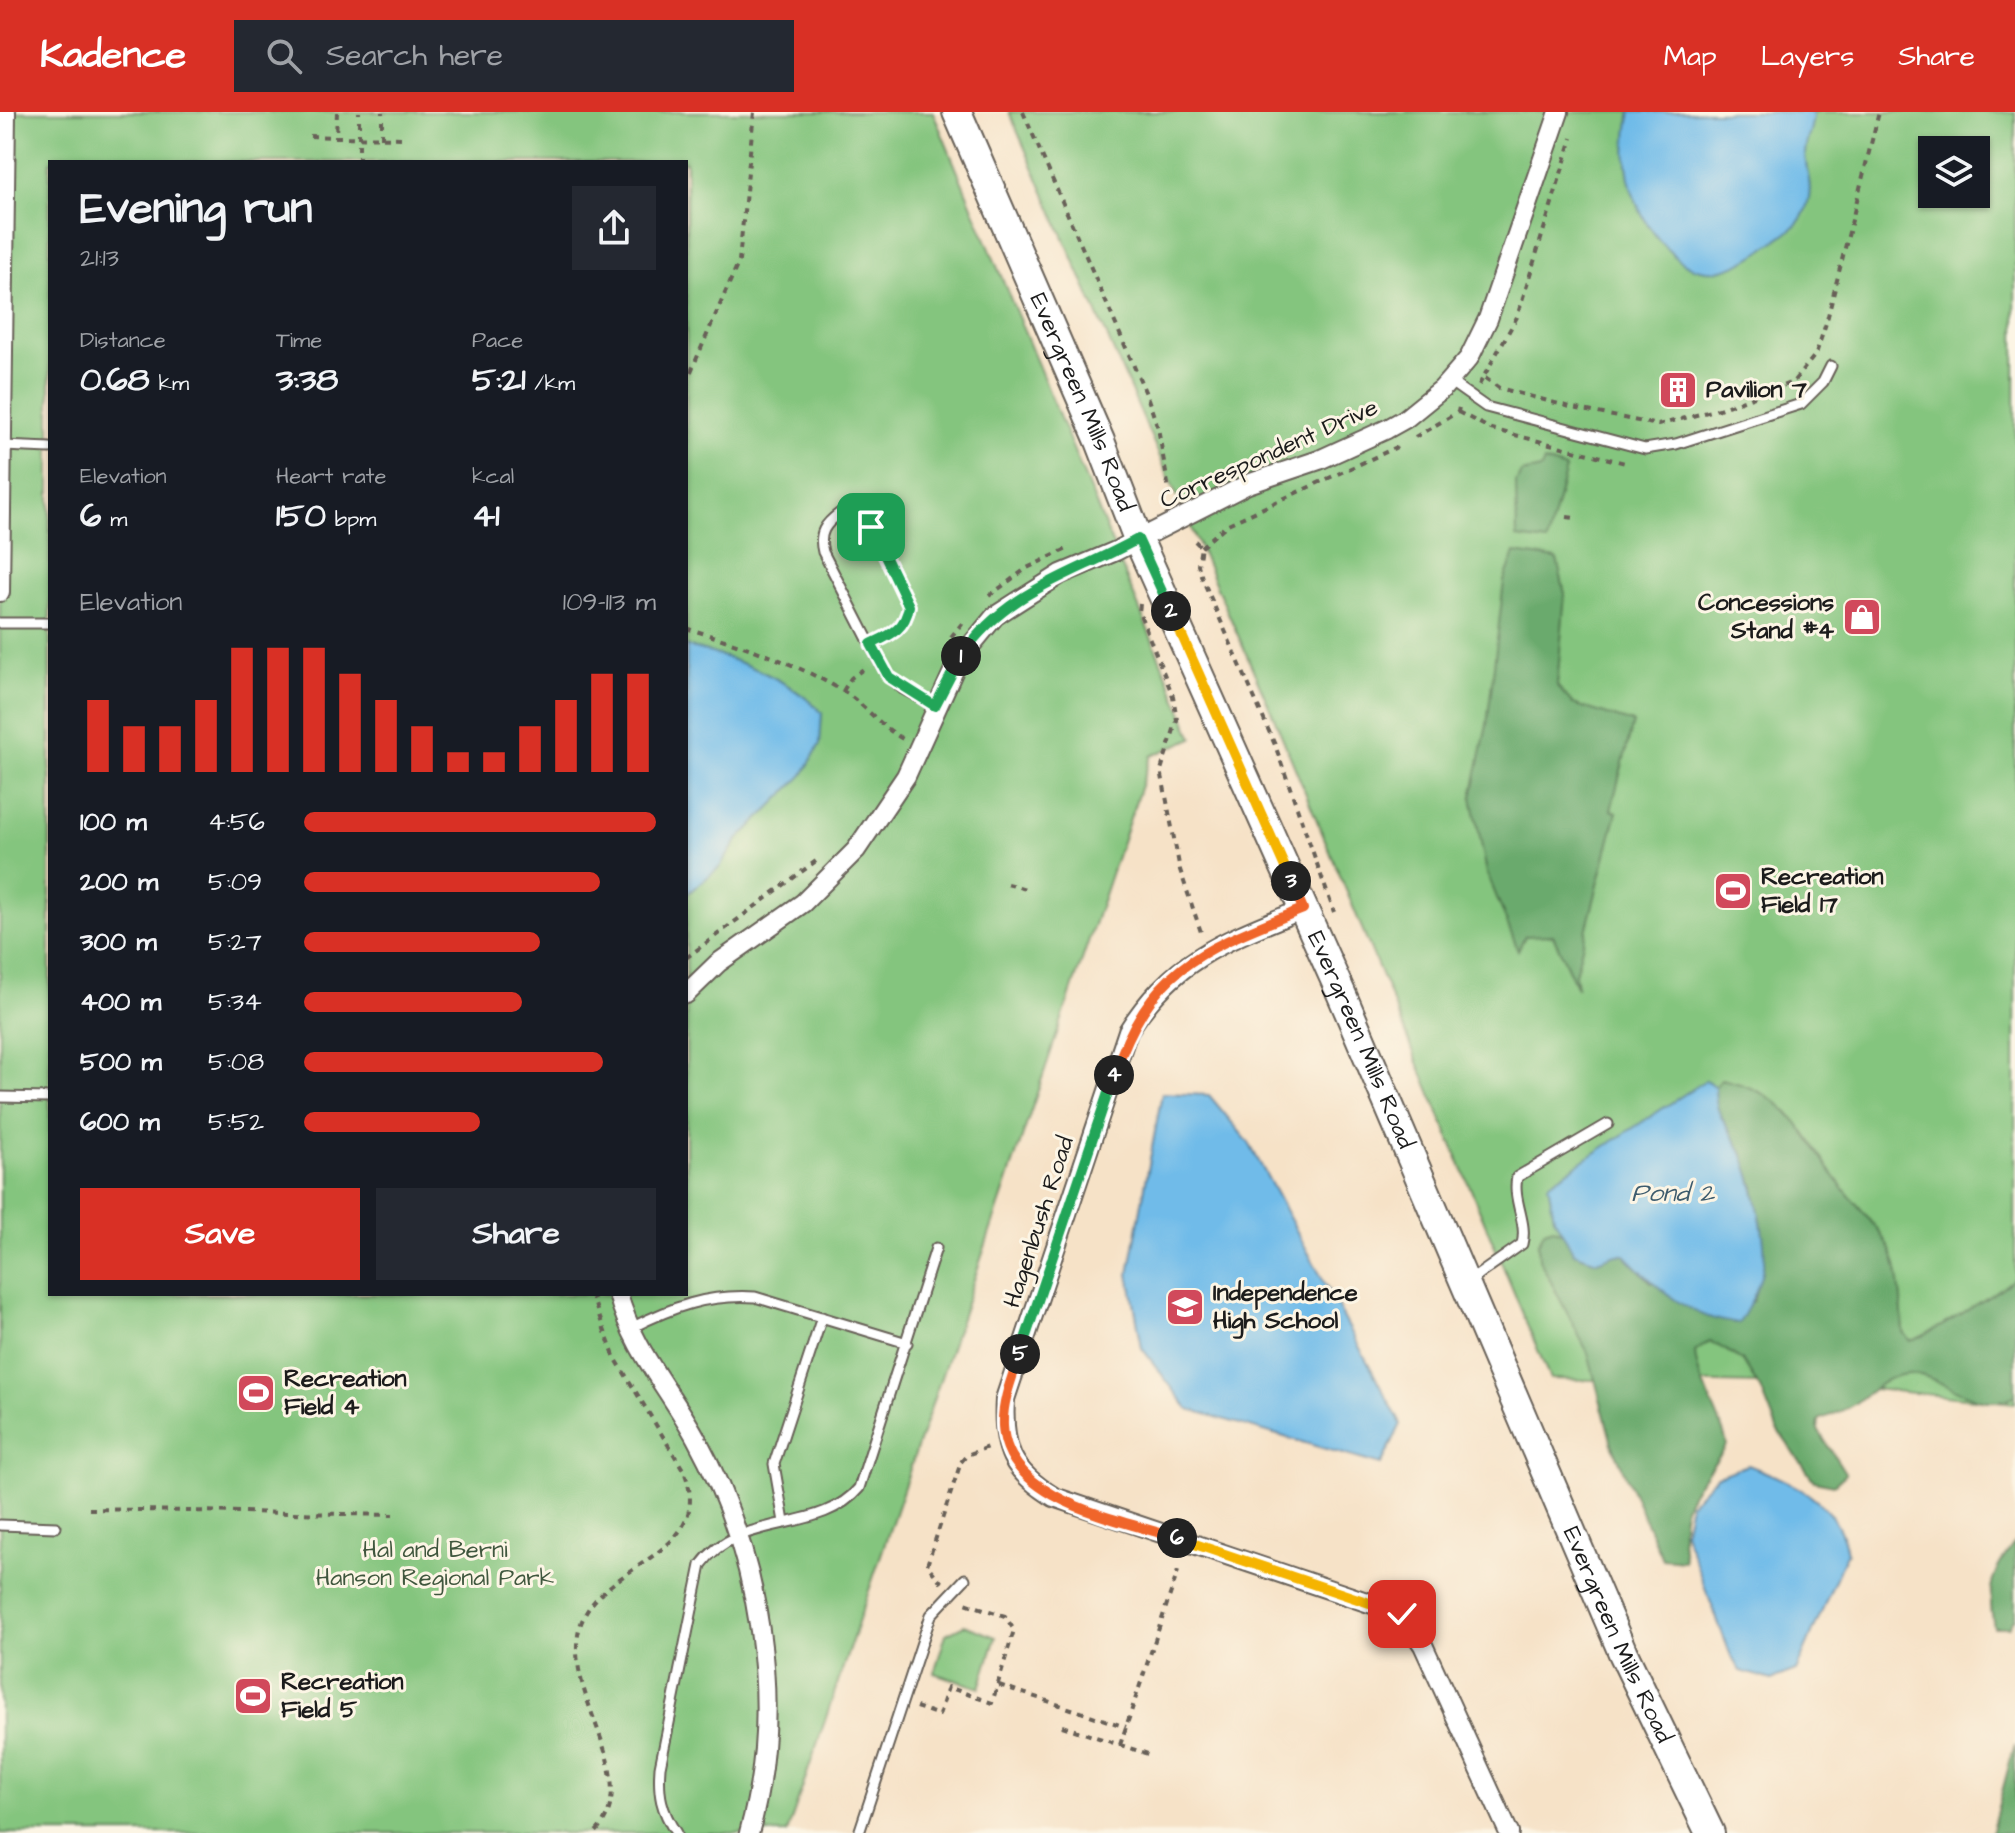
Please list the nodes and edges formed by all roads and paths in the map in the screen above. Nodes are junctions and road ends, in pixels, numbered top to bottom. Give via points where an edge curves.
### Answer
1 (6, 112) edge
2 (337, 112) edge
3 (359, 112) edge
4 (382, 112) edge
5 (754, 112) edge
6 (957, 112) edge
7 (1023, 112) edge
8 (1559, 112) edge
9 (1879, 112) edge
10 (1576, 126) dead end
11 (310, 136) dead end
12 (336, 137) junction
13 (359, 137) junction
14 (382, 138) junction
15 (406, 138) dead end
16 (359, 160) edge
17 (1831, 366) dead end
18 (688, 378) edge
19 (1485, 378) junction
20 (1449, 381) junction
21 (1479, 385) dead end
22 (1458, 412) dead end
23 (1629, 421) junction
24 (1625, 431) dead end
25 (3, 446) junction
26 (48, 448) edge
27 (1629, 464) dead end
28 (1169, 490) dead end
29 (1567, 517) dead end
30 (1574, 518) dead end
31 (1138, 539) junction
32 (1195, 541) dead end
33 (1069, 548) dead end
34 (1141, 591) dead end
35 (0, 592) edge
36 (984, 599) dead end
37 (966, 619) dead end
38 (0, 623) edge
39 (48, 623) edge
40 (688, 629) edge
41 (948, 643) dead end
42 (871, 644) junction
43 (879, 661) junction
44 (843, 691) junction
45 (927, 702) junction
46 (903, 739) junction
47 (899, 747) dead end
48 (821, 856) dead end
49 (1007, 884) dead end
50 (1026, 889) dead end
51 (1303, 909) junction
52 (1334, 912) dead end
53 (1202, 935) dead end
54 (688, 956) edge
55 (688, 992) edge
56 (0, 1097) edge
57 (48, 1098) edge
58 (1608, 1124) dead end
59 (936, 1248) dead end
60 (1465, 1284) junction
61 (592, 1296) edge
62 (619, 1296) edge
63 (822, 1317) junction
64 (631, 1328) junction
65 (907, 1343) junction
66 (990, 1446) dead end
67 (89, 1509) dead end
68 (393, 1515) dead end
69 (784, 1522) junction
70 (0, 1525) edge
71 (56, 1527) dead end
72 (738, 1537) junction
73 (1178, 1571) dead end
74 (965, 1579) dead end
75 (949, 1593) junction
76 (998, 1685) junction
77 (902, 1703) junction
78 (1062, 1726) dead end
79 (1126, 1727) junction
80 (1120, 1745) junction
81 (1151, 1755) dead end
82 (595, 1833) edge
83 (676, 1833) edge
84 (749, 1833) edge
85 (859, 1833) edge
86 (1509, 1833) edge
87 (1710, 1833) edge

1 - 25 street
2 - 12 path
3 - 13 path
4 - 14 path
5 - 18 path via 739,261
6 - 31 main road, Evergreen Mills Road
7 - 28 path via 1147,396
8 - 20 street, Correspondent Drive via 1488,319 1469,358
9 - 23 path via 1827,320 1816,354 1801,376 1781,389 1675,422
10 - 19 path via 1517,317
11 - 12 path
12 - 13 path
13 - 14 path
13 - 16 path
14 - 15 path
17 - 20 lane via 1801,404 1645,449 1486,407
19 - 21 path
19 - 23 path via 1499,388
20 - 31 street, Correspondent Drive via 1405,419 1367,439 1248,484
22 - 27 path via 1491,429
23 - 24 path
25 - 26 lane
25 - 35 street
29 - 30 path
31 - 45 street, Correspondent Drive via 1061,574 995,616
31 - 51 main road, Evergreen Mills Road
32 - 52 path via 1201,547 1202,578 1275,745
33 - 36 path via 1027,568
34 - 53 path via 1139,612 1173,696 1177,720 1161,770 1180,870
37 - 41 path
38 - 39 lane
40 - 44 path via 758,650
42 - 42 lane via 820,539 826,523 840,513 858,514 871,527 909,606 898,631
42 - 43 lane
43 - 44 path via 851,678
43 - 45 lane via 889,677
44 - 46 path via 880,726
45 - 46 path
45 - 55 street, Correspondent Drive via 906,776 856,850 803,903 718,963
46 - 47 path
48 - 54 path
49 - 50 path
51 - 60 main road, Evergreen Mills Road
51 - 86 street, Hagenbush Road via 1227,939 1180,969 1148,999 1128,1031 1005,1399 1003,1427 1017,1468 1054,1497 1402,1614 1423,1645
56 - 57 lane
58 - 60 lane via 1517,1177 1514,1191 1525,1233 1522,1244
59 - 65 lane
60 - 87 main road, Evergreen Mills Road via 1623,1653
61 - 82 path via 614,1356 684,1471 693,1510 678,1535 593,1603 579,1630 579,1676 612,1779 609,1817
62 - 64 street
63 - 64 lane via 732,1295 681,1305
63 - 65 lane
63 - 69 lane via 774,1464
64 - 72 street via 711,1466
65 - 69 lane via 859,1488 846,1504
66 - 75 path via 976,1449 961,1462 927,1565
67 - 68 path
69 - 72 lane
70 - 71 lane
72 - 83 lane via 711,1550 694,1588 659,1781 664,1813
72 - 84 street via 756,1606 766,1698 759,1788
73 - 79 path
74 - 75 lane
75 - 76 path via 1012,1623 1015,1638
75 - 77 lane via 931,1615
76 - 77 path via 992,1703 948,1687 939,1715
76 - 79 path
77 - 85 lane
78 - 80 path
79 - 80 path
80 - 81 path

